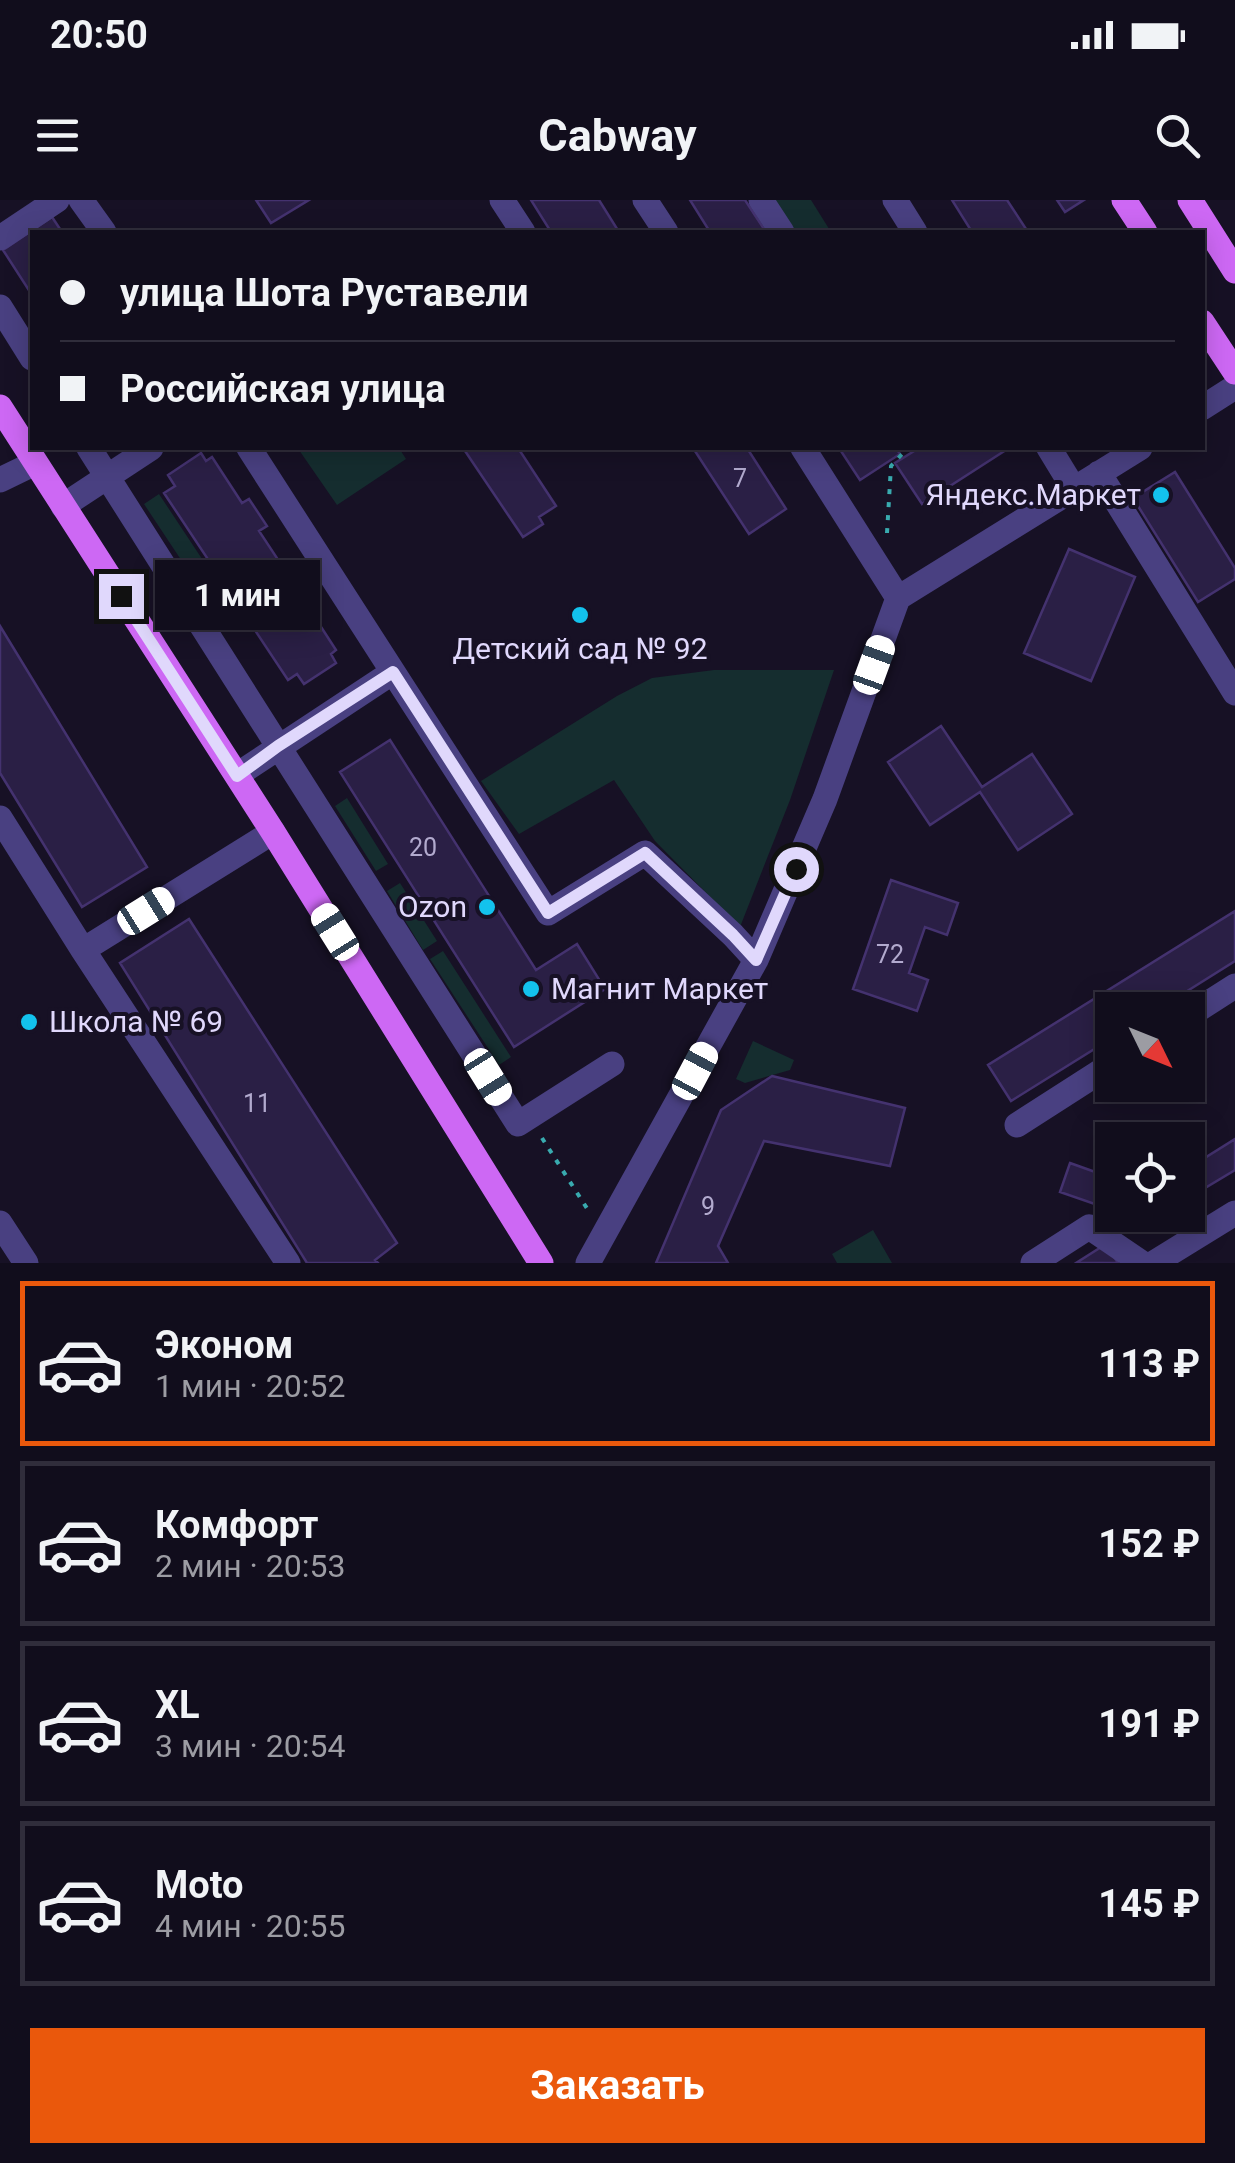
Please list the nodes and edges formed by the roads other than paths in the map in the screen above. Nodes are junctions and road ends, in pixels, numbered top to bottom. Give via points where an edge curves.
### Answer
1 (82, 200) edge
2 (502, 200) edge
3 (646, 200) edge
4 (762, 200) edge
5 (895, 200) edge
6 (1124, 200) edge
7 (1190, 200) edge
8 (45, 203) edge
9 (103, 230) edge
10 (522, 230) edge
11 (665, 230) edge
12 (781, 230) edge
13 (915, 230) edge
14 (1144, 230) edge
15 (0, 238) edge
16 (1235, 271) edge
17 (0, 307) edge
18 (1205, 327) edge
19 (30, 355) edge
20 (1235, 372) edge
21 (1235, 388) edge
22 (1205, 406) edge
23 (0, 407) edge
24 (90, 450) edge
25 (148, 450) edge
26 (250, 450) edge
27 (803, 450) edge
28 (1050, 450) edge
29 (1137, 450) edge
30 (36, 464) junction
31 (1099, 473) junction
32 (108, 476) junction
33 (0, 480) edge
34 (1074, 489) junction
35 (63, 506) junction
36 (891, 587) junction
37 (393, 672) junction
38 (1235, 694) edge
39 (278, 746) junction
40 (237, 776) junction
41 (0, 818) edge
42 (274, 832) junction
43 (83, 950) junction
44 (756, 960) junction
45 (1235, 986) edge
46 (1205, 1005) edge
47 (612, 1064) dead end
48 (1095, 1075) edge
49 (1017, 1125) dead end
50 (1235, 1213) edge
51 (0, 1223) edge
52 (26, 1263) edge
53 (288, 1263) edge
54 (541, 1263) edge
55 (588, 1263) edge
56 (1033, 1263) edge
57 (1142, 1263) edge
58 (1154, 1263) edge

1 - 9 street
2 - 10 street
3 - 11 street
4 - 12 street
5 - 13 street
6 - 14 main road
7 - 16 main road
8 - 15 street
17 - 19 street
18 - 20 main road
21 - 22 street
23 - 30 main road
24 - 32 street
25 - 32 street
26 - 37 street
27 - 36 street
28 - 34 street
29 - 31 street
30 - 33 street
30 - 35 main road
31 - 34 street
31 - 38 street
32 - 35 street
32 - 39 street
34 - 36 street
35 - 40 main road
36 - 44 street via 825,799
37 - 39 street
37 - 44 street via 548,913 645,853
39 - 40 street
39 - 47 street via 518,1124
40 - 42 main road
41 - 43 street
42 - 43 street
42 - 54 main road
43 - 53 street
44 - 55 street
45 - 46 street
48 - 49 street
50 - 58 street
51 - 52 street
56 - 57 street via 1090,1227

